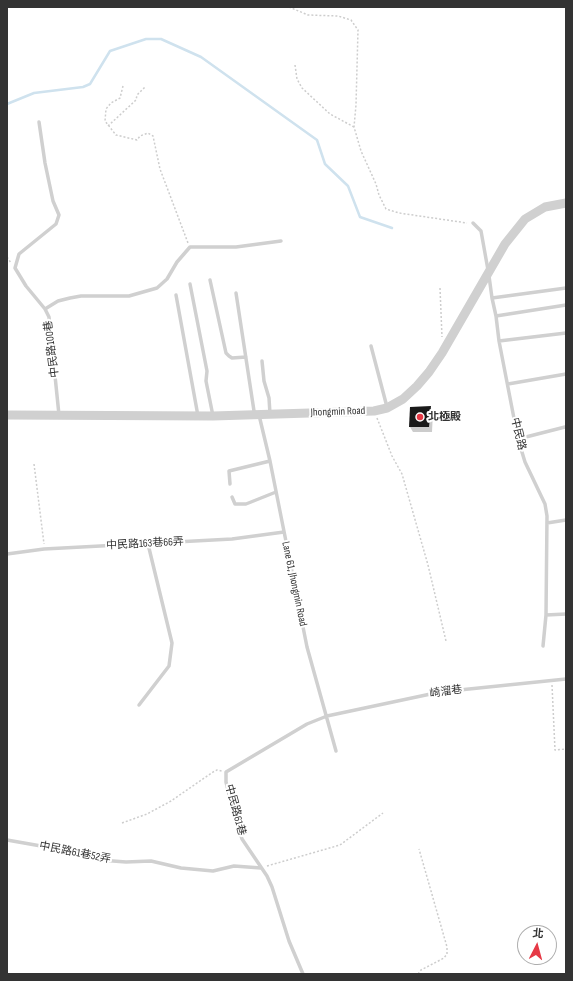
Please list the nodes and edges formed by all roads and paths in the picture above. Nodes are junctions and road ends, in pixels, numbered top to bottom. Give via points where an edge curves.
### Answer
1 (289, 7) edge
2 (295, 65) dead end
3 (123, 86) dead end
4 (145, 88) dead end
5 (39, 122) dead end
6 (108, 126) junction
7 (354, 127) junction
8 (566, 202) edge
9 (473, 223) joint
10 (281, 241) dead end
11 (190, 247) junction
12 (489, 274) junction
13 (210, 280) dead end
14 (190, 284) dead end
15 (440, 288) dead end
16 (566, 288) edge
17 (236, 293) dead end
18 (176, 295) dead end
19 (492, 298) junction
20 (566, 305) edge
21 (45, 309) junction
22 (496, 316) junction
23 (566, 333) edge
24 (442, 338) dead end
25 (499, 341) junction
26 (371, 346) dead end
27 (246, 358) junction
28 (262, 361) dead end
29 (566, 374) edge
30 (508, 384) junction
31 (387, 408) junction
32 (374, 411) junction
33 (270, 414) junction
34 (7, 415) edge
35 (259, 415) junction
36 (59, 416) junction
37 (198, 416) junction
38 (213, 416) junction
39 (564, 427) dead end
40 (518, 439) junction
41 (270, 461) junction
42 (34, 464) dead end
43 (230, 484) dead end
44 (276, 492) junction
45 (232, 497) dead end
46 (566, 520) edge
47 (547, 523) junction
48 (284, 532) junction
49 (148, 544) junction
50 (44, 550) junction
51 (7, 554) edge
52 (566, 614) edge
53 (546, 615) junction
54 (446, 641) dead end
55 (542, 646) dead end
56 (566, 679) edge
57 (552, 681) junction
58 (139, 705) dead end
59 (327, 716) junction
60 (566, 749) edge
61 (336, 751) dead end
62 (226, 772) junction
63 (383, 813) dead end
64 (122, 823) dead end
65 (7, 840) edge
66 (419, 849) dead end
67 (261, 868) junction
68 (303, 974) edge
69 (418, 974) edge

1 - 7 path via 308,15 338,16 351,20 358,30
2 - 7 path via 297,79 302,88 330,114
3 - 6 path via 120,98 110,103 106,109 105,121
4 - 6 path
5 - 21 lane, 中民路100巷 via 53,201 59,215 56,224 19,254 15,268
6 - 11 path via 116,135 137,140 148,133 153,136 160,169
7 - 9 path via 361,151 386,209
8 - 12 street, Jhongmin Road via 545,207 525,219 505,244
9 - 12 lane, 中民路 via 481,231
10 - 11 lane via 236,247
11 - 21 lane via 167,279 157,288 129,296 70,298 58,301
12 - 19 lane, 中民路
12 - 31 street, Jhongmin Road via 429,372 403,399
13 - 27 lane via 226,353 232,358
14 - 38 lane
15 - 24 path
16 - 19 lane
17 - 27 lane, Lane 61, Jhongmin Road
18 - 37 lane
19 - 22 lane, 中民路
20 - 22 lane
21 - 36 lane, 中民路100巷 via 49,317
22 - 25 lane, 中民路
23 - 25 lane
25 - 30 lane, 中民路
26 - 31 lane
27 - 35 lane, Lane 61, Jhongmin Road via 254,411
28 - 33 lane
29 - 30 lane
30 - 40 lane, 中民路
31 - 32 street, Jhongmin Road
32 - 33 street, Jhongmin Road
32 - 54 path via 402,474
33 - 35 street, Jhongmin Road
34 - 36 street, Jhongmin Road
35 - 38 street, Jhongmin Road
35 - 41 lane, Lane 61, Jhongmin Road
36 - 37 street, Jhongmin Road
37 - 38 street, Jhongmin Road
39 - 40 lane
40 - 47 lane, 中民路 via 525,462 545,504
41 - 43 lane via 229,471
41 - 44 lane, Lane 61, Jhongmin Road
42 - 50 path
44 - 45 lane via 246,504 235,504
44 - 48 lane, Lane 61, Jhongmin Road
46 - 47 lane
47 - 53 lane, 中民路
48 - 49 lane, 中民路163巷66弄 via 232,539
48 - 59 lane, Lane 61, Jhongmin Road via 307,647
49 - 50 lane, 中民路163巷66弄
49 - 58 lane via 172,644 169,666
50 - 51 lane, 中民路163巷66弄
52 - 53 lane
53 - 55 lane, 中民路
56 - 57 lane, 崎溜巷
57 - 59 lane, 崎溜巷 via 440,692
57 - 60 path via 554,750
59 - 61 lane, Lane 61, Jhongmin Road
59 - 62 lane, 中民路61巷 via 301,727
62 - 64 path via 217,770 171,801 147,814
62 - 67 lane, 中民路61巷 via 226,782 242,839
63 - 67 path via 340,845
65 - 67 lane, 中民路61巷52弄 via 100,860 150,861 181,868 213,871 234,866
66 - 69 path via 447,954
67 - 68 lane, 中民路61巷 via 272,887 289,941

